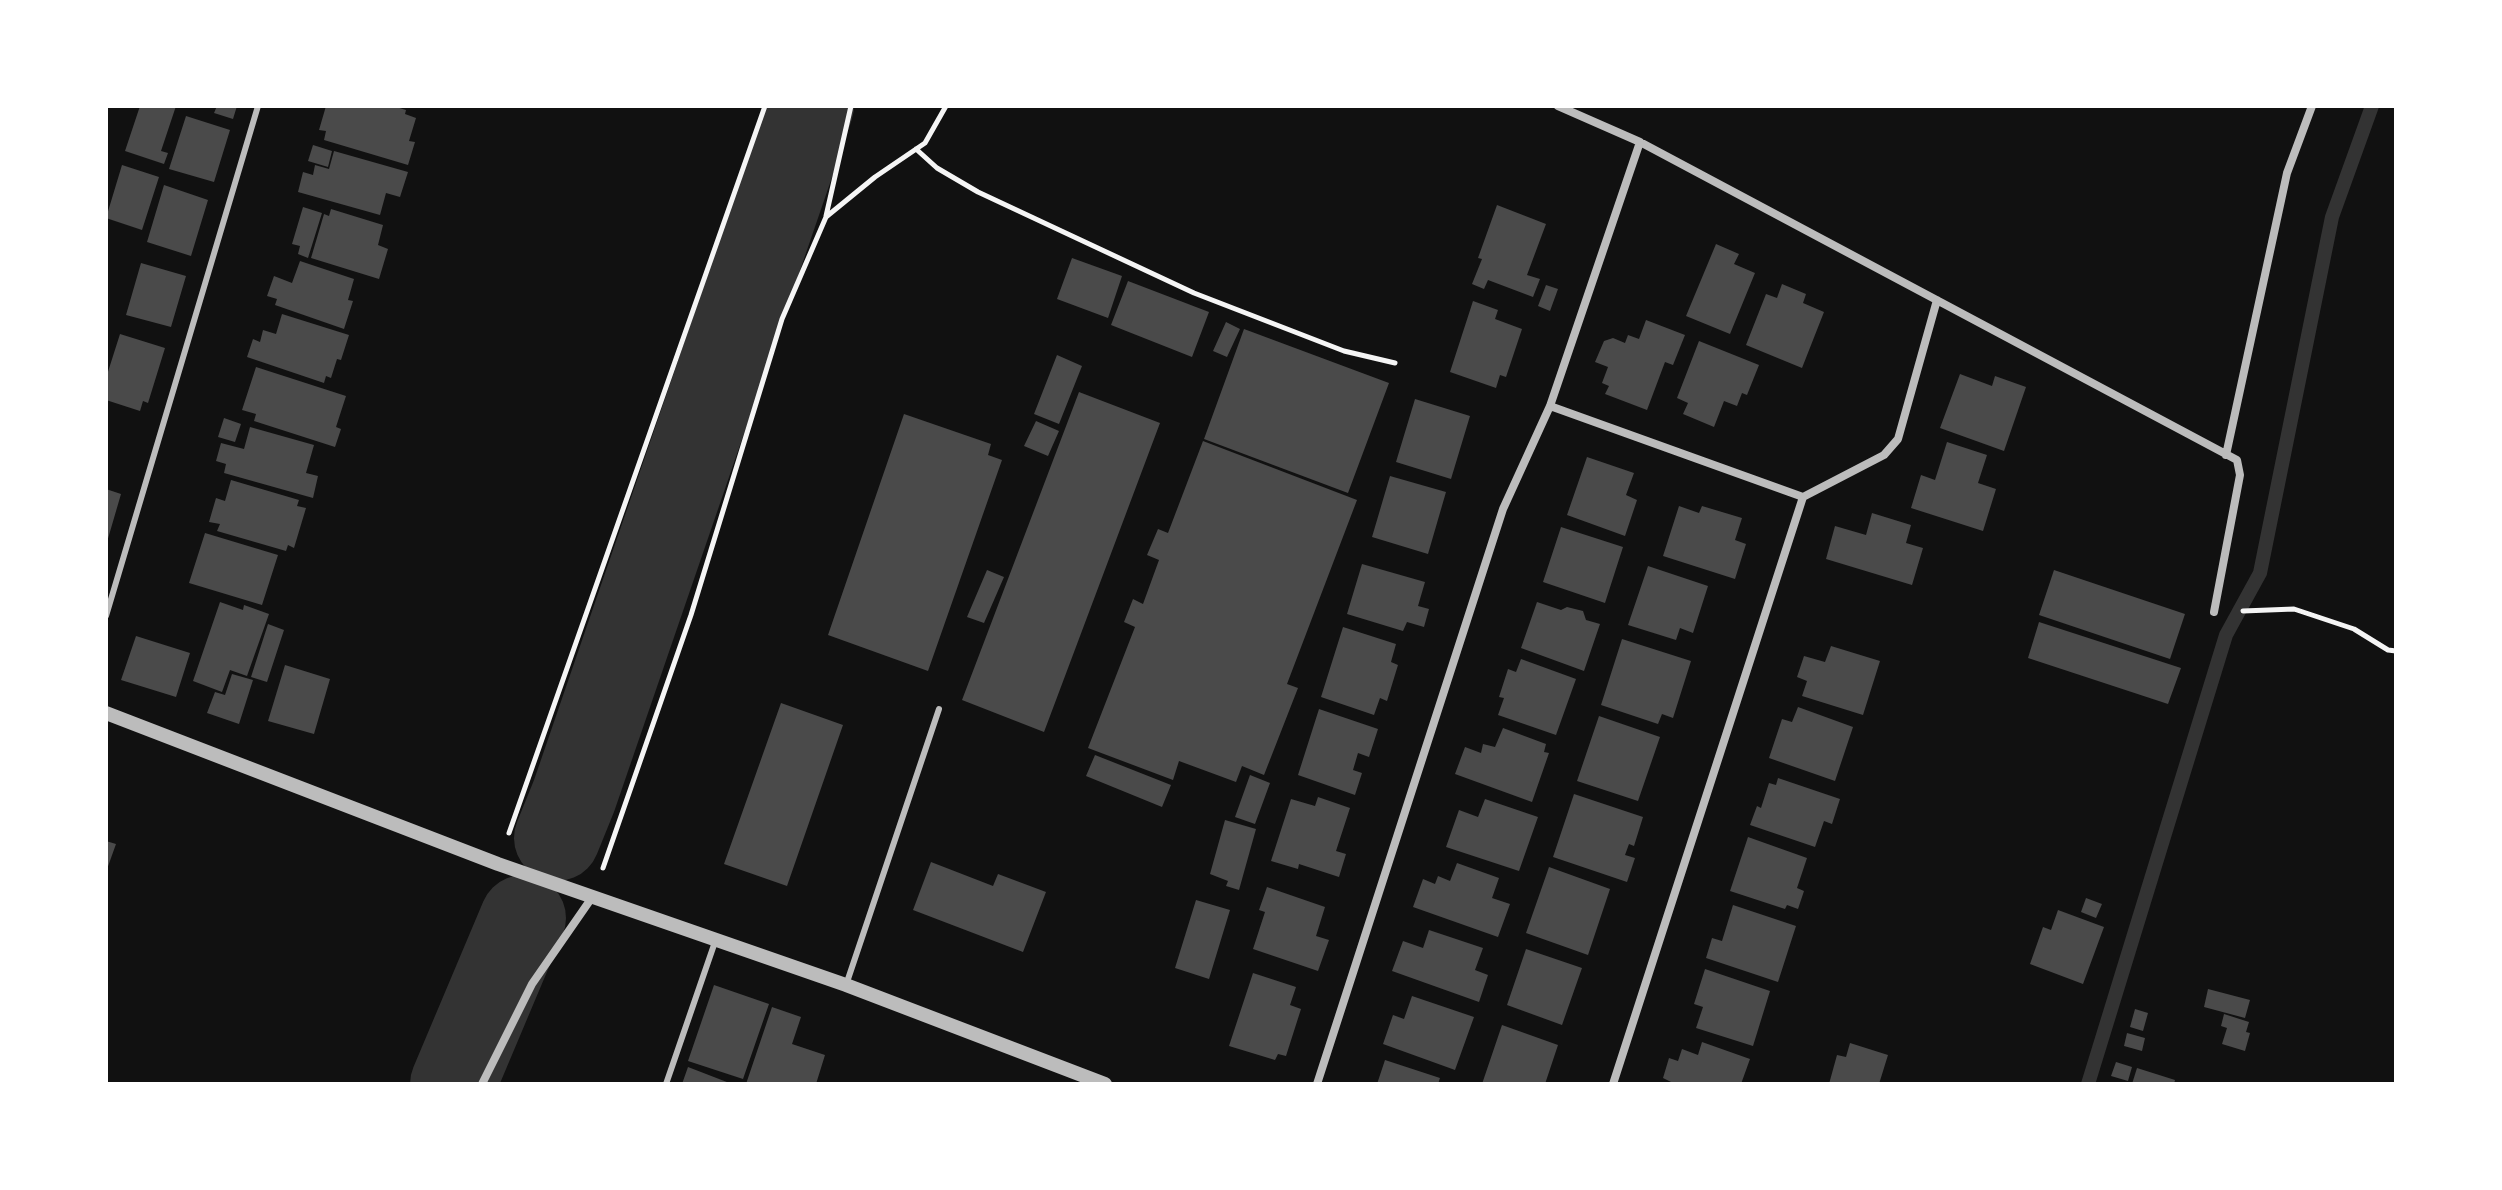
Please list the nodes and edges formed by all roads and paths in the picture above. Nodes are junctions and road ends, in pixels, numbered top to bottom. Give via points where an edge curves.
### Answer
1 (258, 106) edge
2 (765, 106) edge
3 (851, 106) edge
4 (946, 106) edge
5 (1558, 106) edge
6 (2312, 106) edge
7 (1640, 142) junction
8 (916, 149) junction
9 (826, 217) junction
10 (1937, 300) junction
11 (1395, 363) dead end
12 (1550, 406) junction
13 (2226, 455) junction
14 (1803, 497) junction
15 (2214, 612) joint
16 (106, 616) edge
17 (2396, 651) edge
18 (939, 709) dead end
19 (106, 713) edge
20 (498, 864) junction
21 (593, 896) junction
22 (716, 939) junction
23 (846, 985) junction
24 (482, 1084) edge
25 (666, 1084) edge
26 (1105, 1084) edge
27 (1317, 1084) edge
28 (1613, 1084) edge

1 - 16 lane
2 - 20 path
3 - 9 path
4 - 8 path
5 - 7 street
6 - 13 street via 2287,173
7 - 10 street
7 - 12 street
8 - 9 path
8 - 11 path via 978,192 1194,293 1344,351
9 - 21 path via 782,319 691,615
10 - 13 street
10 - 14 street via 1898,439 1884,455
12 - 14 street
12 - 27 street via 1503,509
13 - 15 street via 2237,460 2240,475
14 - 28 street
15 - 17 path via 2294,609 2354,629
18 - 23 lane
19 - 20 street
20 - 21 street
21 - 22 street
21 - 24 street via 532,984
22 - 23 street
22 - 25 lane
23 - 26 street

